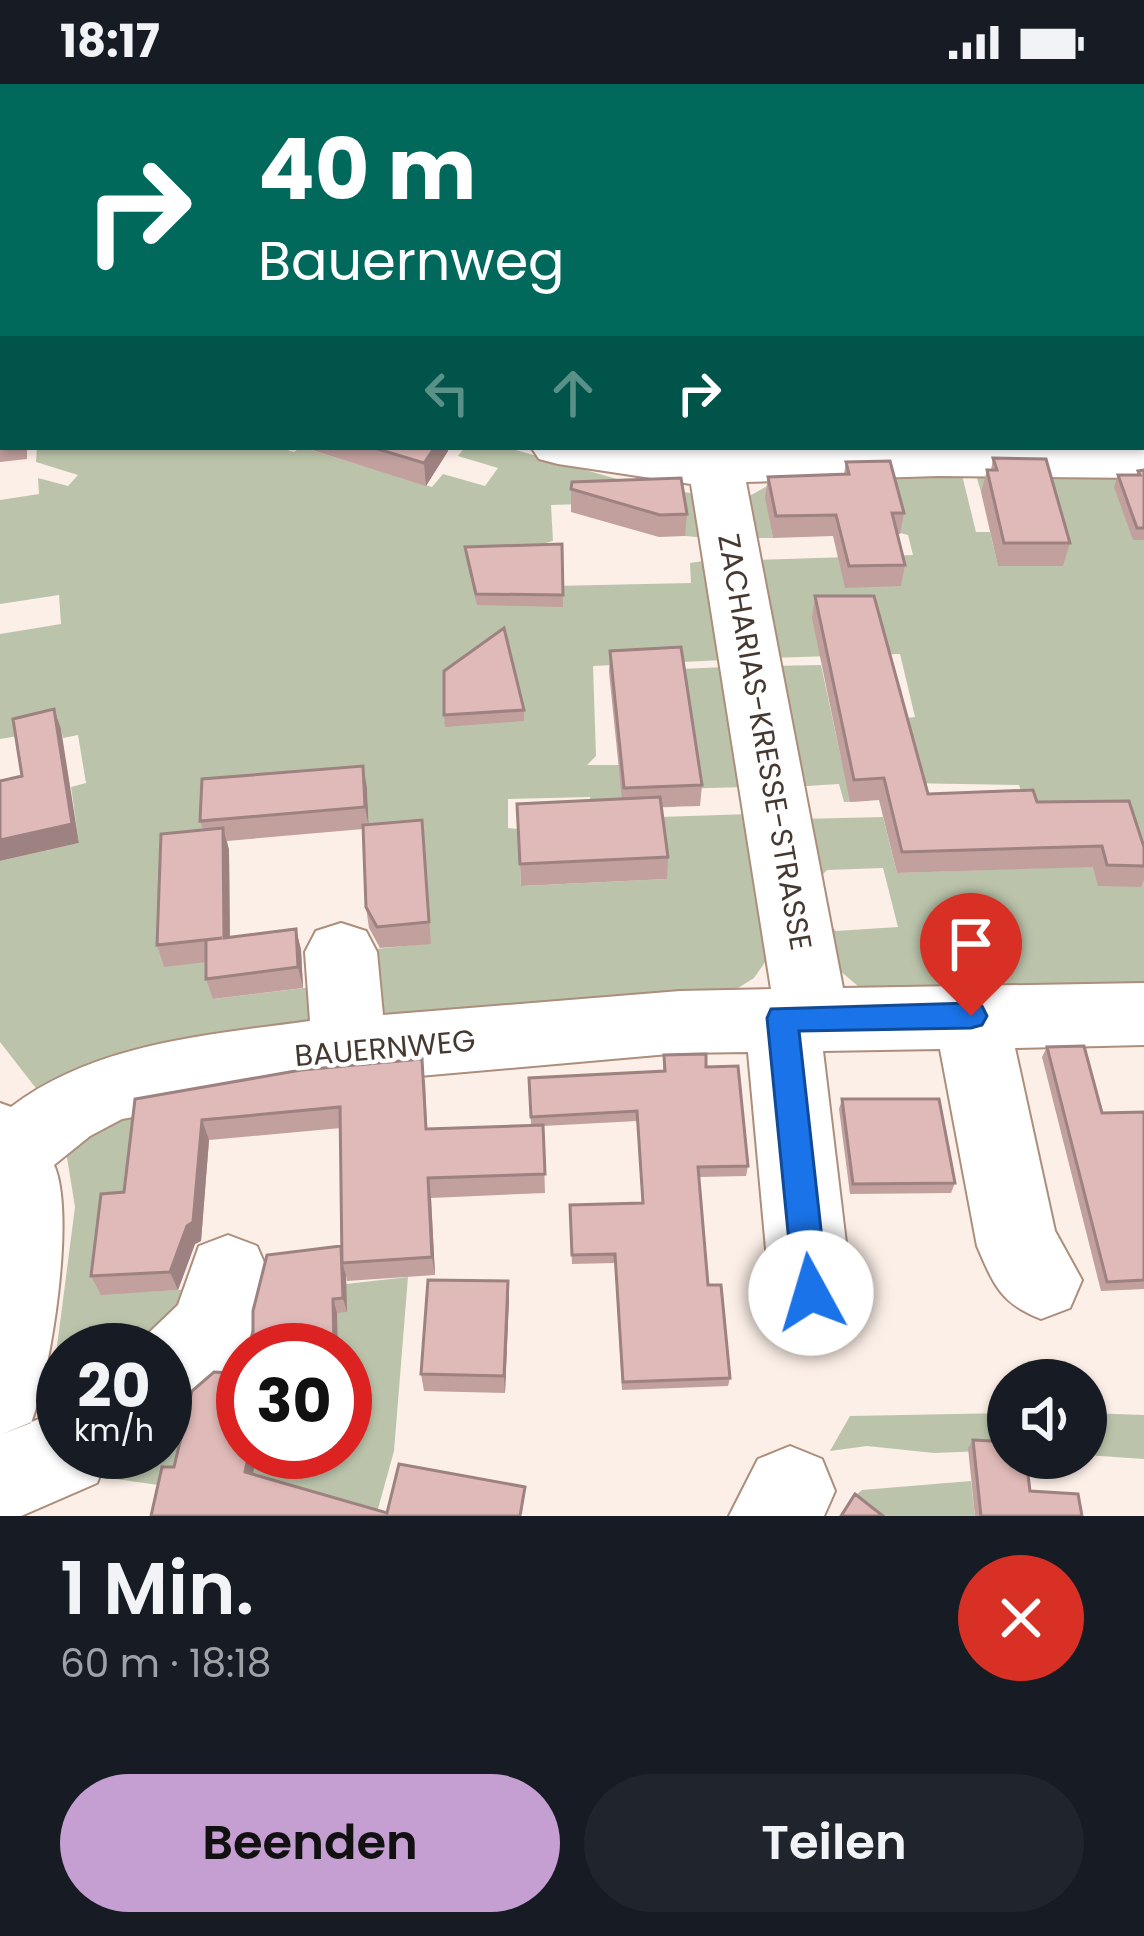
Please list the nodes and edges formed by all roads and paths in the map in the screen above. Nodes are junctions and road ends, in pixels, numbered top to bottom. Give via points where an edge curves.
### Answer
1 (573, 450) edge
2 (1144, 461) edge
3 (716, 468) junction
4 (341, 952) dead end
5 (1144, 1014) edge
6 (971, 1016) junction
7 (797, 1018) junction
8 (349, 1049) junction
9 (5, 1146) edge
10 (228, 1274) dead end
11 (1041, 1280) dead end
12 (811, 1293) dead end
13 (192, 1348) edge
14 (0, 1392) edge
15 (36, 1465) edge
16 (0, 1480) edge

1 - 3 street
2 - 3 street
3 - 7 street, ZACHARIAS-KRESSE-STRASSE
4 - 8 street
5 - 6 street, BAUERNWEG
6 - 7 street, BAUERNWEG
6 - 11 street via 1018,1246
7 - 8 street, BAUERNWEG
7 - 12 street
8 - 9 street, BAUERNWEG via 109,1088
9 - 14 street via 21,1178 25,1219
10 - 13 street via 213,1330
15 - 16 street

